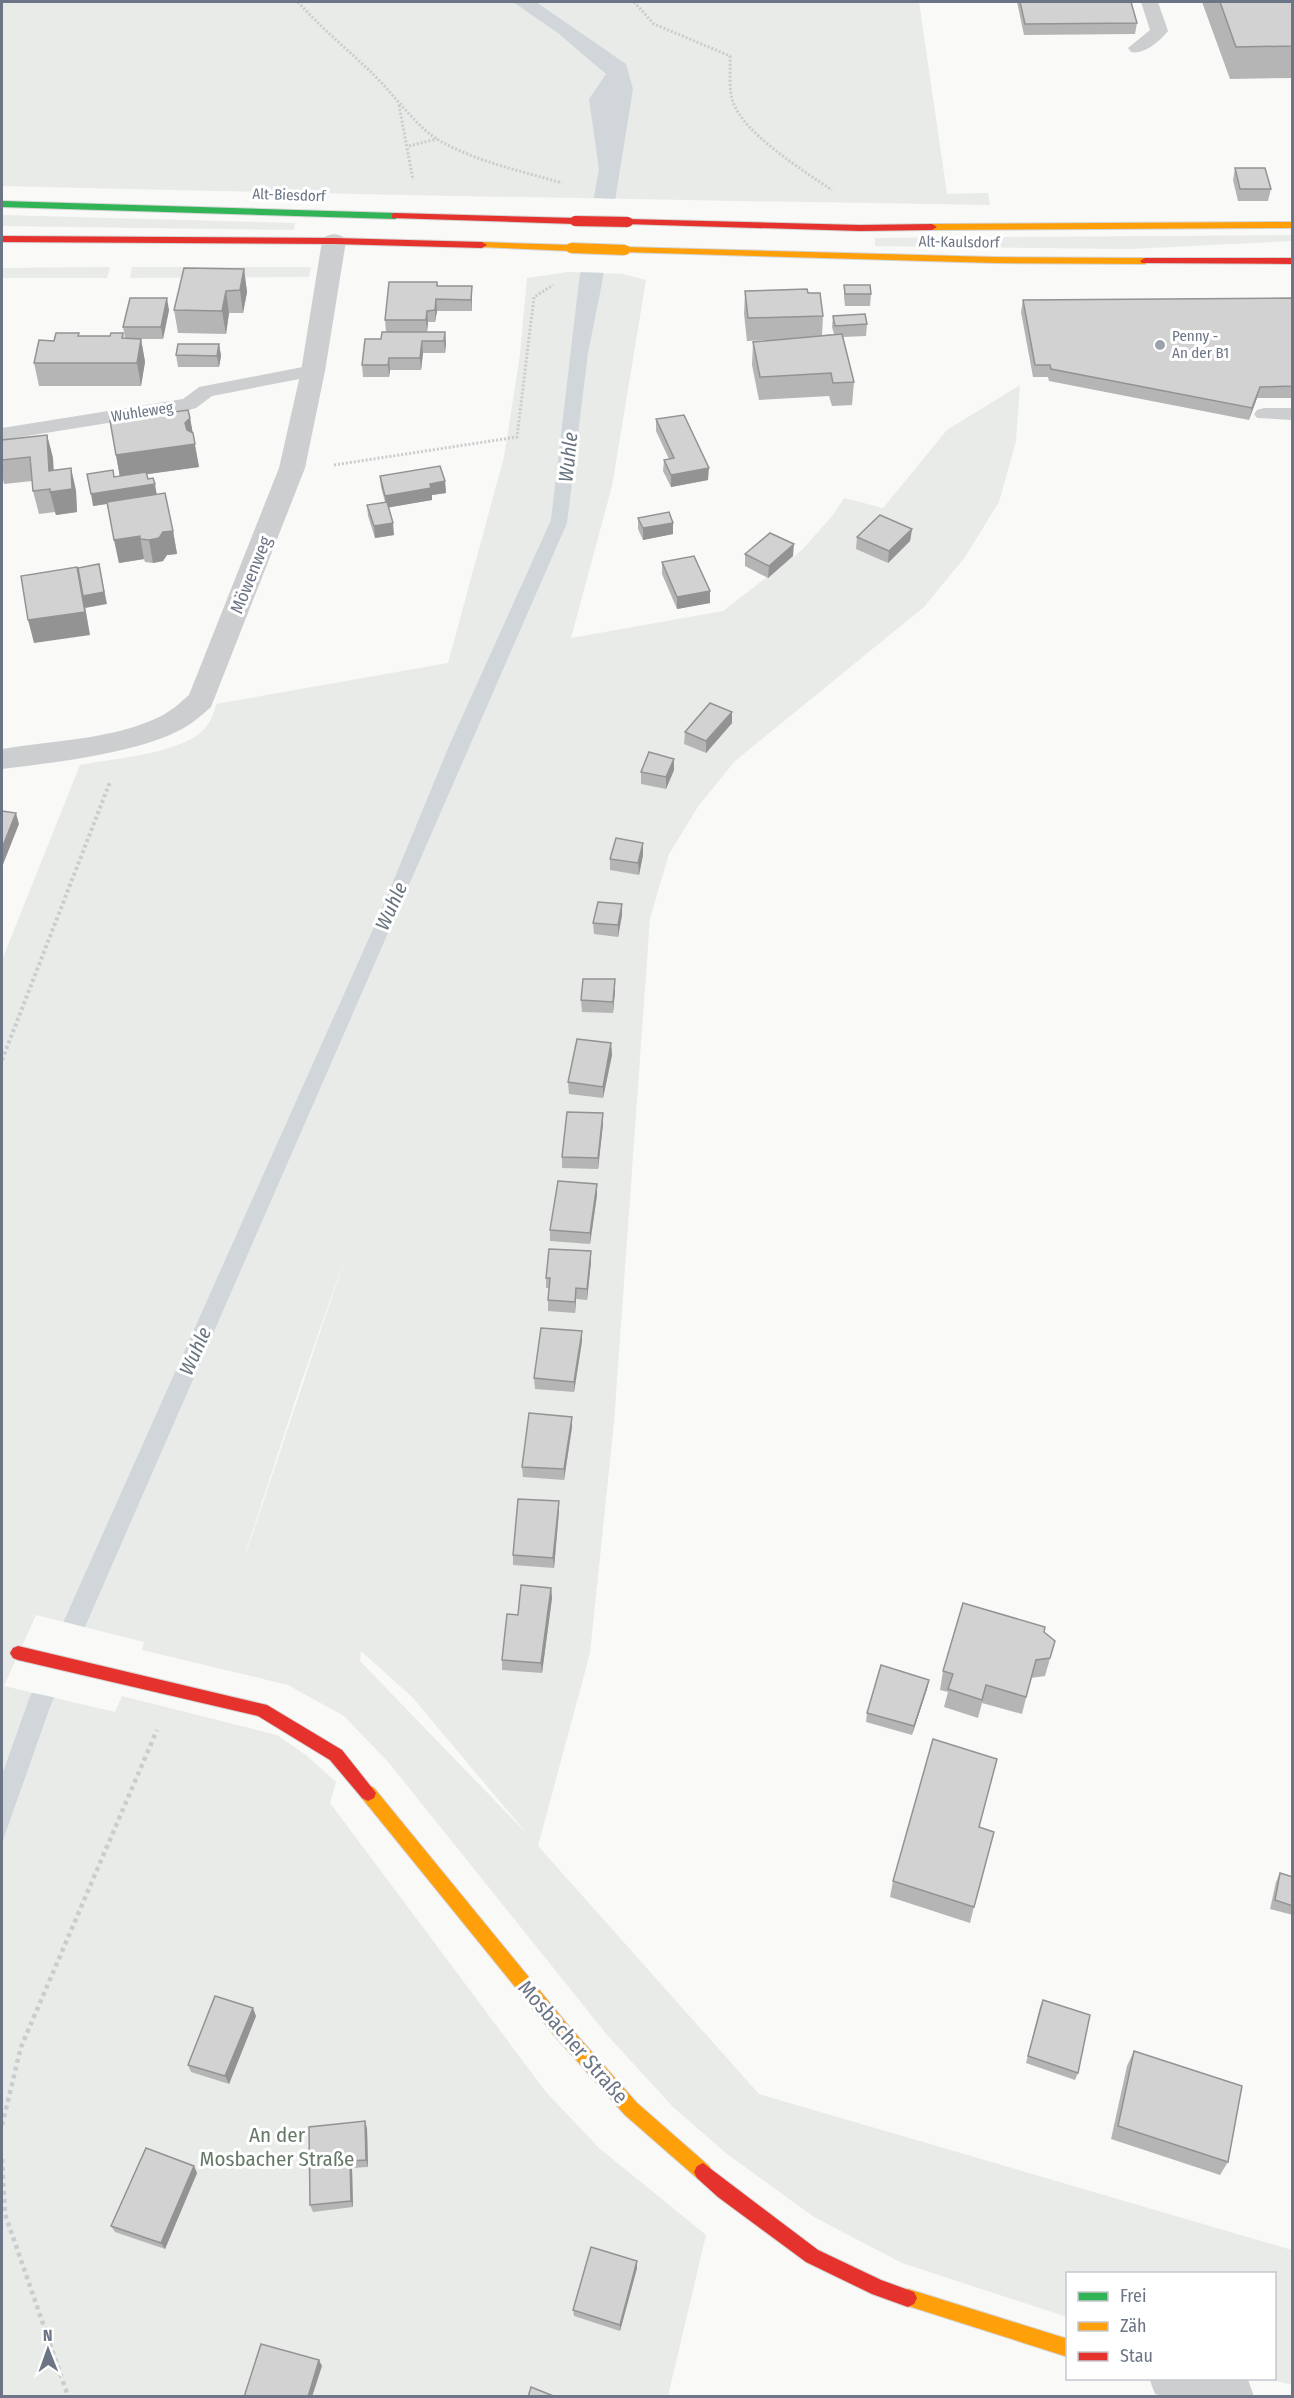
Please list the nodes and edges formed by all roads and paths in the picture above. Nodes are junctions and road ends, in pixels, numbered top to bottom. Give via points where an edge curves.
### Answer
1 (298, 2) edge
2 (634, 2) edge
3 (1150, 2) edge
4 (1137, 48) dead end
5 (399, 104) junction
6 (437, 139) junction
7 (409, 146) junction
8 (546, 178) dead end
9 (414, 189) dead end
10 (834, 192) dead end
11 (2, 204) edge
12 (628, 222) joint
13 (1293, 225) edge
14 (2, 239) edge
15 (334, 241) junction
16 (1293, 261) edge
17 (534, 297) dead end
18 (313, 371) junction
19 (1264, 414) dead end
20 (1293, 414) edge
21 (2, 434) edge
22 (292, 468) junction
23 (105, 742) junction
24 (2, 759) edge
25 (2, 1060) edge
26 (10, 1651) edge
27 (173, 1689) junction
28 (2, 2125) edge
29 (2, 2159) edge
30 (1066, 2347) edge
31 (1174, 2380) edge
32 (68, 2397) edge
33 (1232, 2397) edge

1 - 5 path
2 - 10 path via 654,24 730,56 734,104 744,120
3 - 4 lane via 1159,31
5 - 6 path
5 - 7 path
6 - 7 path
6 - 8 path via 468,155
7 - 9 path
11 - 12 main road, Alt-Biesdorf, bridge
12 - 13 main road, Alt-Kaulsdorf via 883,228
14 - 15 main road
15 - 16 main road, Alt-Kaulsdorf, bridge via 994,260
15 - 18 street, Möwenweg
17 - 22 path via 518,437 312,469
18 - 21 lane, Wuhleweg via 206,391 189,404
18 - 22 street, Möwenweg
19 - 20 lane
22 - 23 street, Möwenweg via 201,700 165,726
23 - 24 street, Möwenweg
23 - 25 path via 110,782
26 - 27 main road, Mosbacher Straße
27 - 28 path via 21,2047
27 - 30 main road, Mosbacher Straße via 261,1710 336,1755 623,2100 724,2191 812,2256 878,2288
29 - 32 path via 5,2214
31 - 33 street

